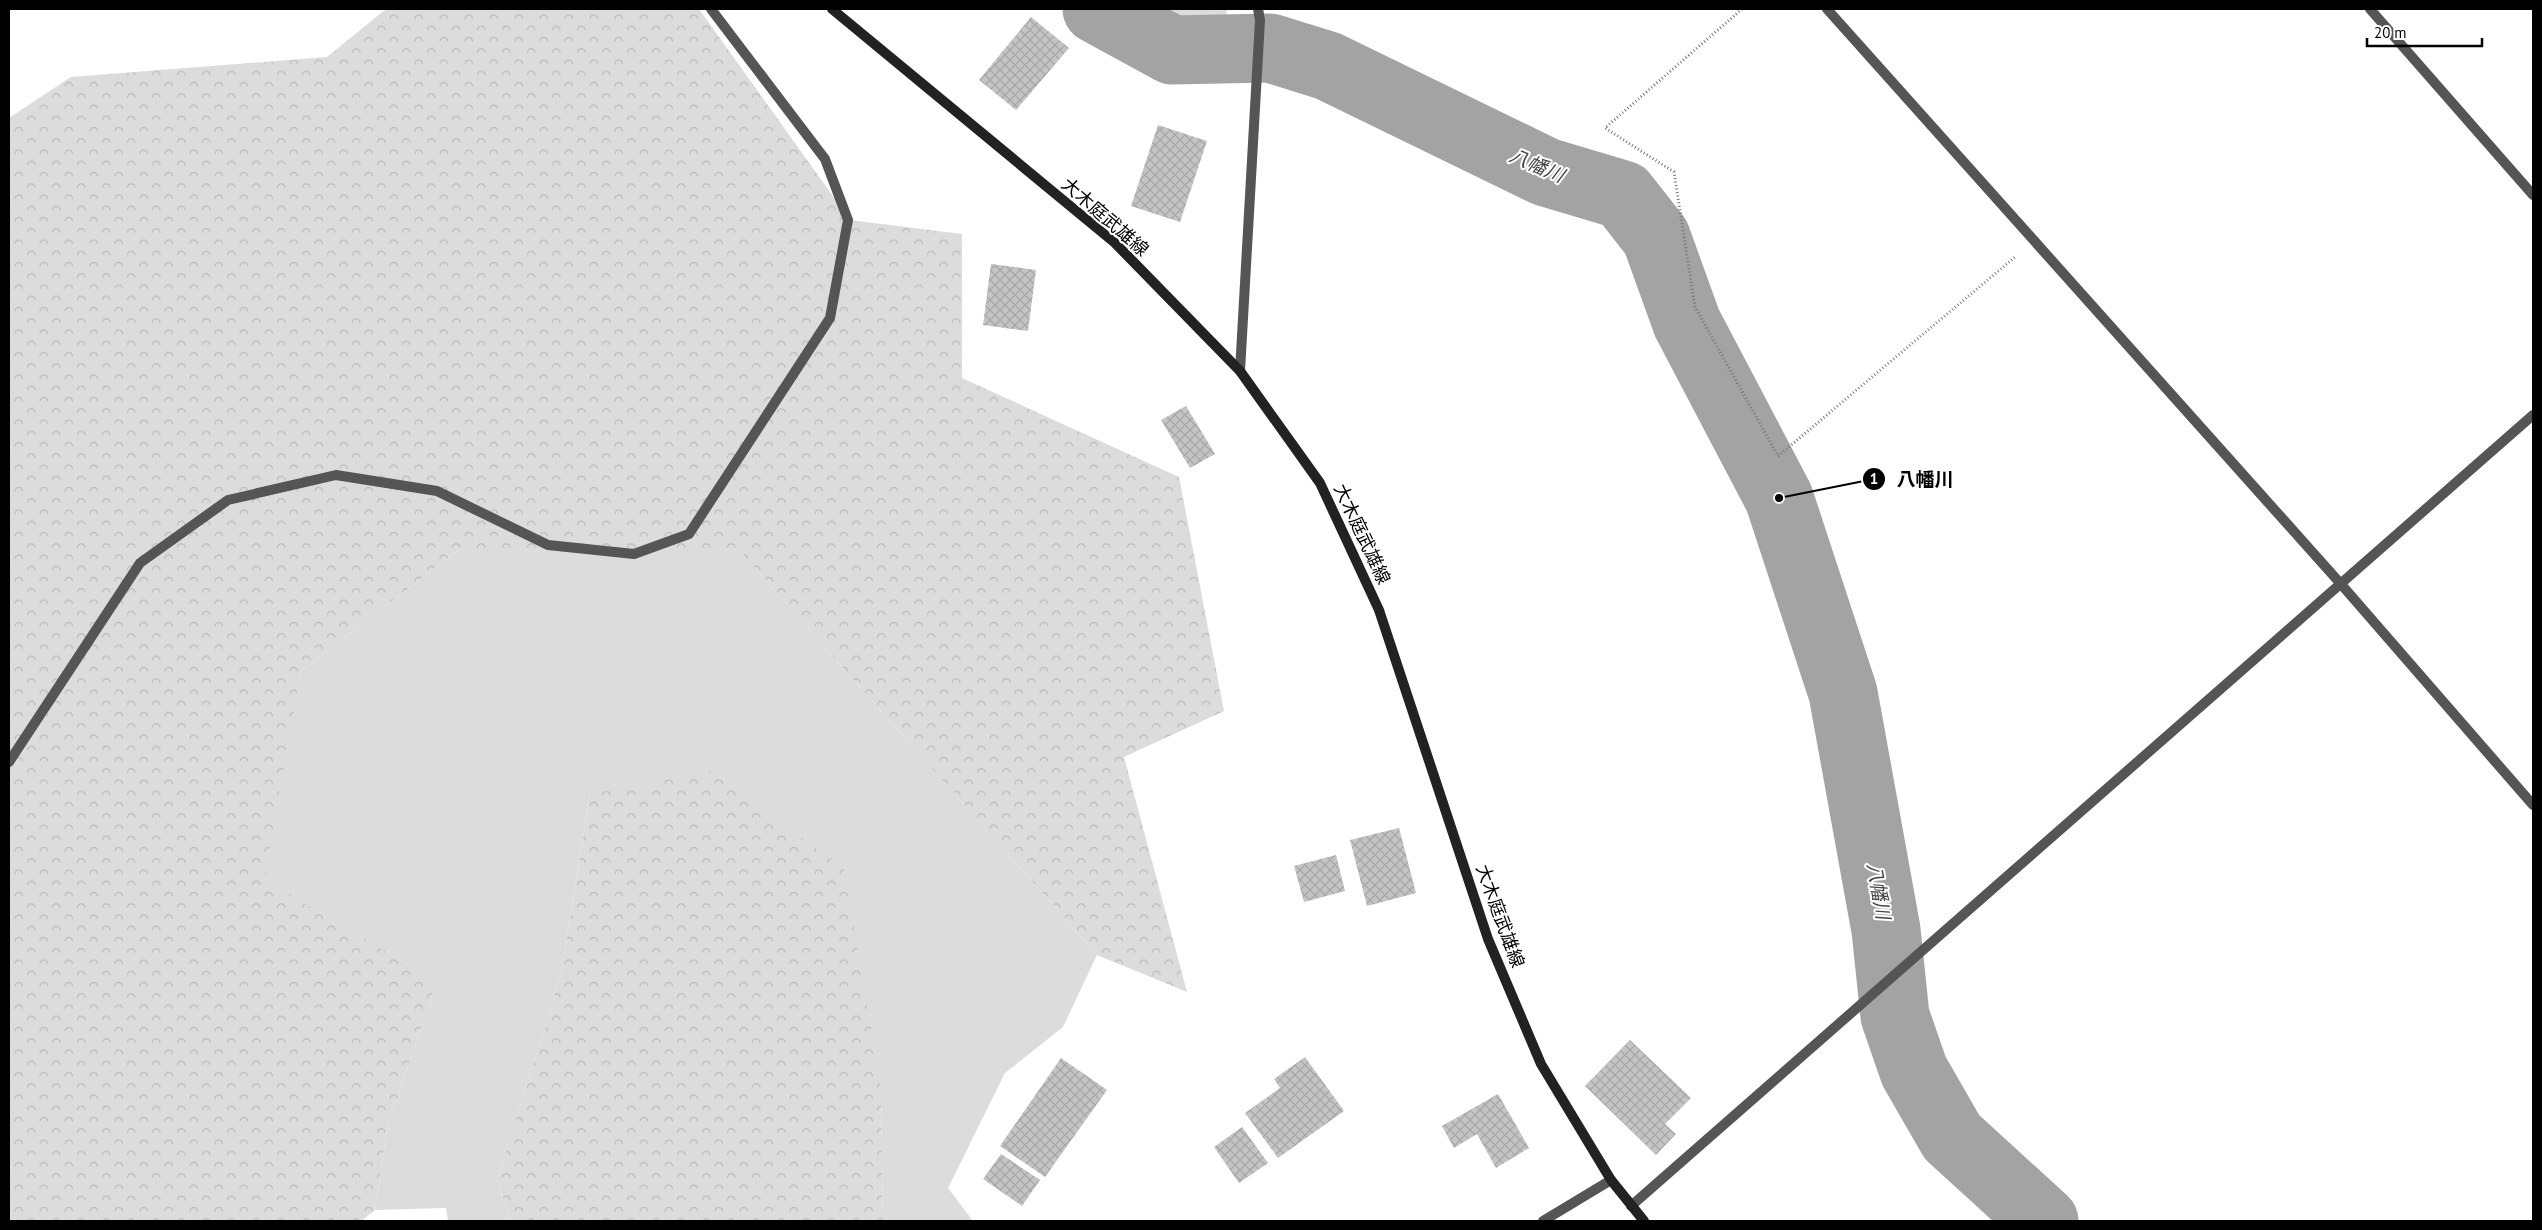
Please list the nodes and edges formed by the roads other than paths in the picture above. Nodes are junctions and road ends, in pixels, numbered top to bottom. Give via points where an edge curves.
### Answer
1 (711, 9) edge
2 (832, 9) edge
3 (1258, 9) edge
4 (1827, 9) edge
5 (2370, 9) edge
6 (2533, 195) edge
7 (1240, 371) junction
8 (2533, 415) edge
9 (2340, 583) junction
10 (9, 762) edge
11 (2533, 805) edge
12 (1611, 1180) junction
13 (1631, 1206) junction
14 (1543, 1221) edge
15 (1644, 1221) edge

1 - 10 street via 825,159 848,220 830,318 689,534 634,554 548,545 437,491 336,475 228,500 140,563
2 - 7 main road, 大木庭武雄線 via 1115,243
3 - 7 street via 1260,20
4 - 9 street
5 - 6 street
7 - 12 main road, 大木庭武雄線 via 1320,483 1379,610 1488,939 1541,1064
8 - 9 street
9 - 11 street
9 - 13 street
12 - 13 main road, 大木庭武雄線
12 - 14 street
13 - 15 main road, 大木庭武雄線

